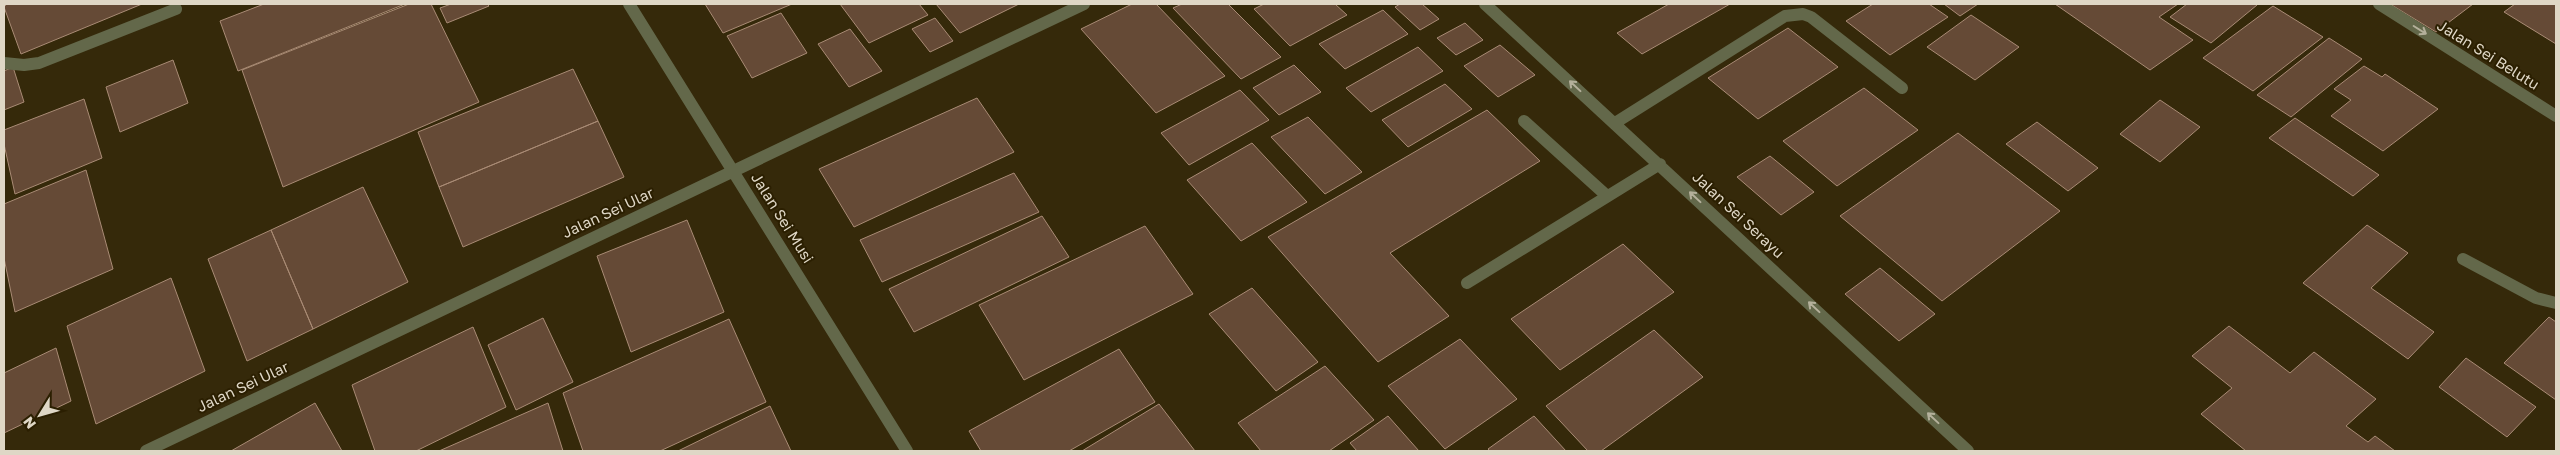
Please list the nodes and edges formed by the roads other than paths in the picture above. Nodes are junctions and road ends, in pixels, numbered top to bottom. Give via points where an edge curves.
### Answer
1 (628, 4) edge
2 (1084, 4) edge
3 (1485, 4) edge
4 (2379, 4) edge
5 (176, 9) dead end
6 (4, 63) edge
7 (1902, 88) dead end
8 (2556, 116) edge
9 (1524, 121) dead end
10 (1615, 123) junction
11 (1660, 164) junction
12 (734, 172) junction
13 (1607, 196) junction
14 (2462, 259) dead end
15 (1467, 283) dead end
16 (2556, 303) edge
17 (146, 451) edge
18 (907, 451) edge
19 (1968, 451) edge

1 - 12 street, Jalan Sei Musi
2 - 12 street, Jalan Sei Ular
10 -> 3 street, Jalan Sei Serayu
4 -> 8 street, Jalan Sei Belutu
5 - 6 street via 39,63
7 - 10 street via 1811,17 1793,14
9 - 13 street
10 - 11 street, Jalan Sei Serayu
11 - 13 street
19 -> 11 street, Jalan Sei Serayu
12 - 17 street, Jalan Sei Ular
12 - 18 street, Jalan Sei Musi
13 - 15 street
14 - 16 street via 2536,298

